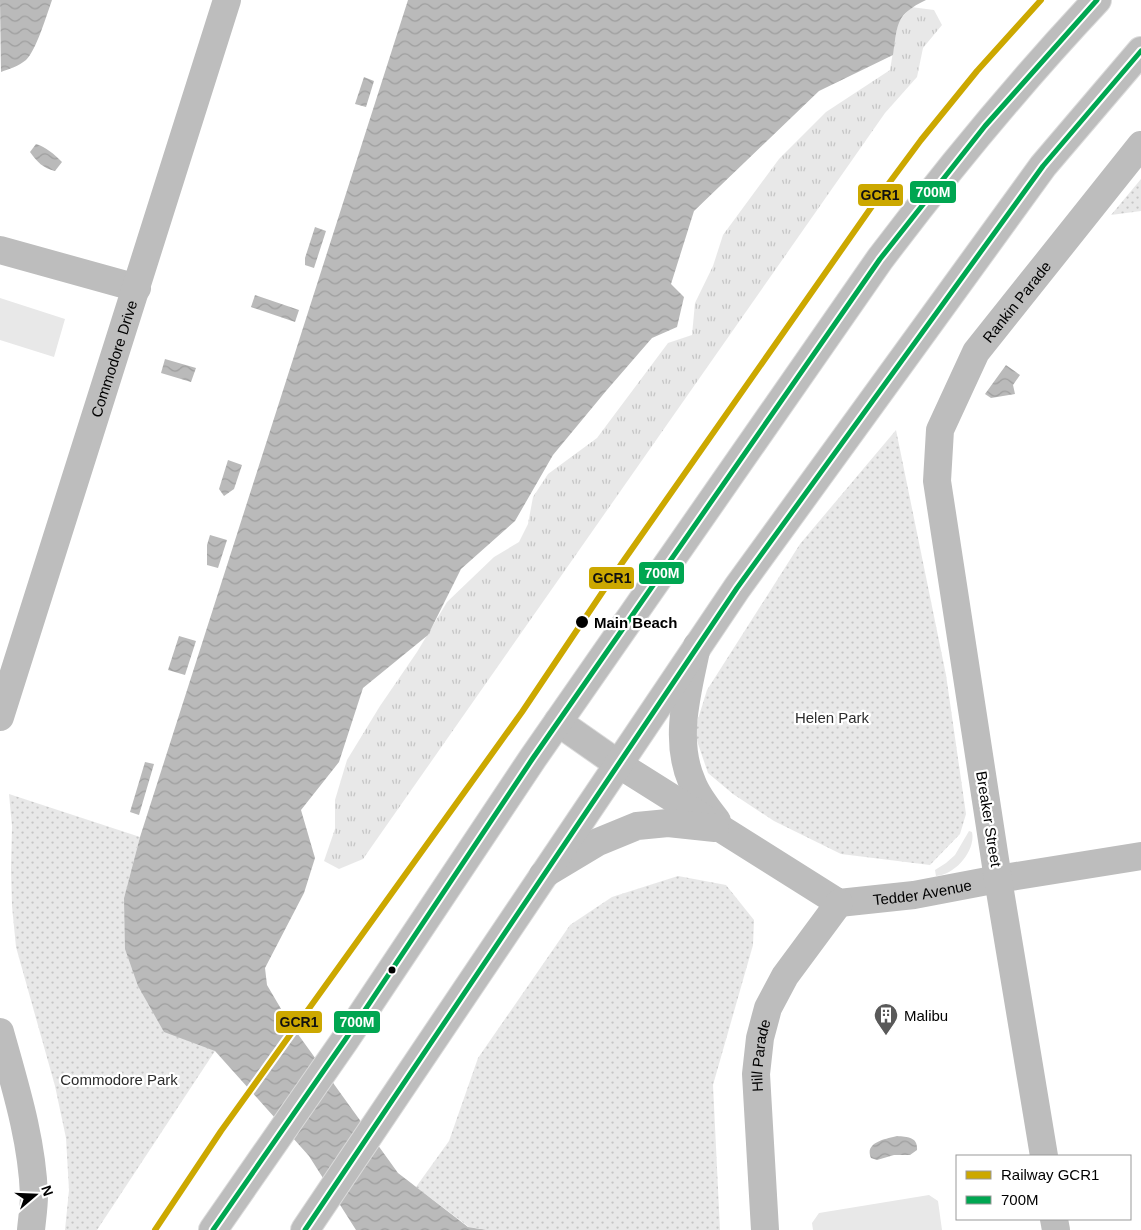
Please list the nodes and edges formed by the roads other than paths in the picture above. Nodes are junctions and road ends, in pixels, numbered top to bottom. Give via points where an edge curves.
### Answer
1 (227, 0) edge
2 (1097, 0) edge
3 (1141, 50) edge
4 (1141, 145) edge
5 (0, 250) edge
6 (137, 288) junction
7 (937, 481) joint
8 (697, 646) junction
9 (0, 714) edge
10 (558, 722) junction
11 (618, 764) junction
12 (722, 829) junction
13 (1141, 856) edge
14 (543, 875) junction
15 (998, 879) junction
16 (839, 903) junction
17 (0, 1032) edge
18 (1044, 1155) edge
19 (31, 1230) edge
20 (213, 1230) edge
21 (305, 1230) edge
22 (764, 1230) edge

1 - 6 main road, Commodore Drive
2 - 10 main road via 988,122 880,259
3 - 8 main road via 1043,166
4 - 7 main road, Rankin Parade via 976,352 940,430
5 - 6 main road
6 - 9 main road, Commodore Drive
7 - 15 main road, Breaker Street
8 - 11 main road
8 - 12 main road via 683,714 684,752 692,783
10 - 11 main road
10 - 20 main road
11 - 12 main road
11 - 14 main road
12 - 14 main road via 668,823 637,826 598,842
12 - 16 main road
13 - 15 main road, Tedder Avenue
14 - 21 main road
15 - 16 main road, Tedder Avenue via 914,895
15 - 18 main road, Breaker Street
16 - 22 main road, Hill Parade via 785,976 768,1008 760,1038 756,1074
17 - 19 main road via 29,1150 34,1196

